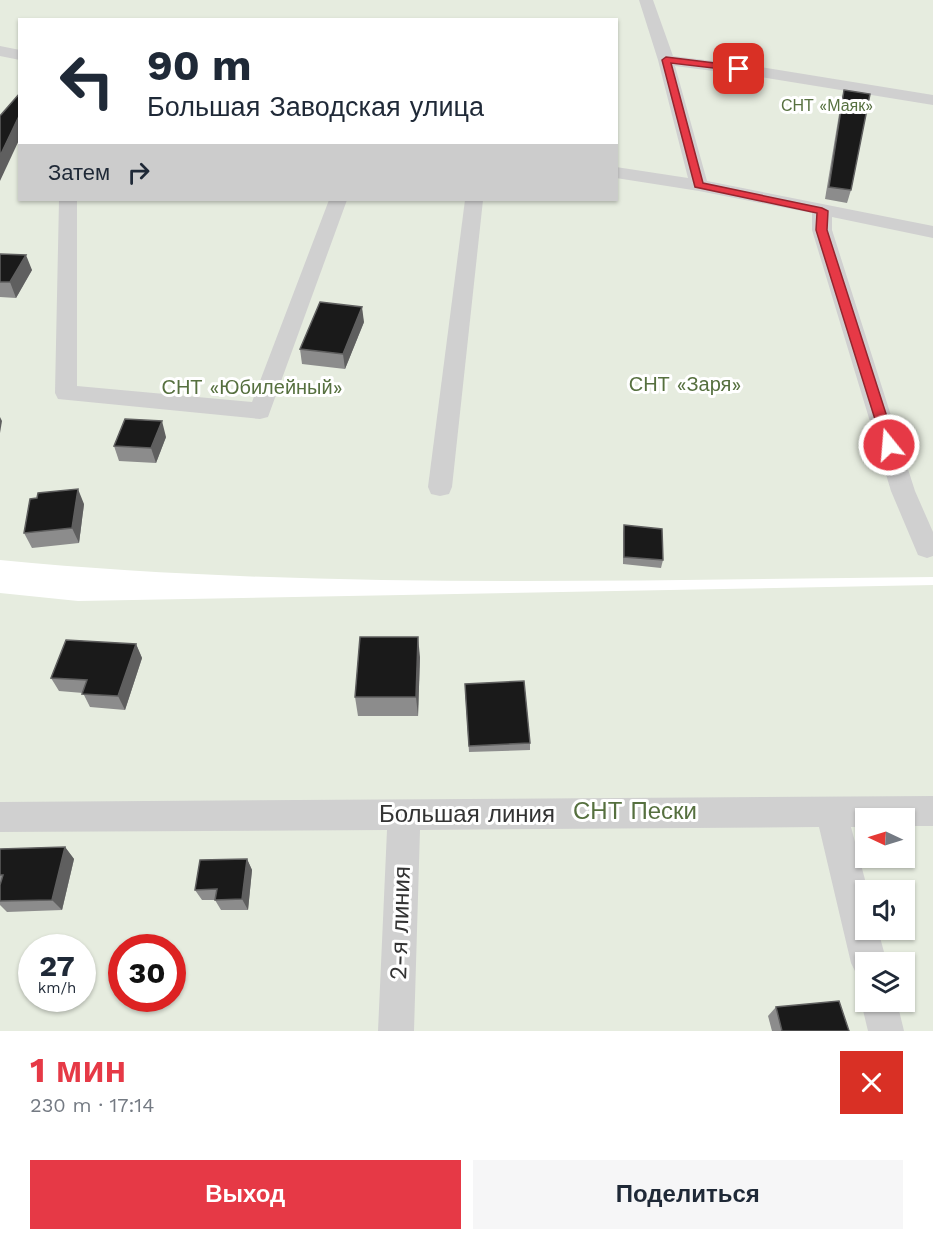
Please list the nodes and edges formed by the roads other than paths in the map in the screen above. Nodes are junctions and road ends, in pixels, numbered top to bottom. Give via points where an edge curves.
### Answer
1 (646, 0) edge
2 (0, 51) edge
3 (18, 55) edge
4 (669, 60) junction
5 (933, 100) edge
6 (618, 172) edge
7 (699, 185) junction
8 (68, 201) edge
9 (338, 201) edge
10 (474, 201) edge
11 (822, 211) junction
12 (933, 232) edge
13 (440, 487) dead end
14 (927, 548) dead end
15 (933, 811) edge
16 (831, 812) junction
17 (404, 814) junction
18 (0, 817) edge
19 (866, 952) edge
20 (881, 1012) edge
21 (396, 1031) edge
22 (886, 1031) edge

1 - 4 street
2 - 3 street
4 - 5 street
4 - 7 street
6 - 7 street
7 - 11 street
8 - 9 street via 66,393 260,411
10 - 13 street
11 - 12 street
11 - 14 street via 822,230 903,491
15 - 16 street, Большая линия
16 - 17 street, Большая линия
16 - 19 street
17 - 18 street, Большая линия
17 - 21 street, 2-я линия
20 - 22 street

